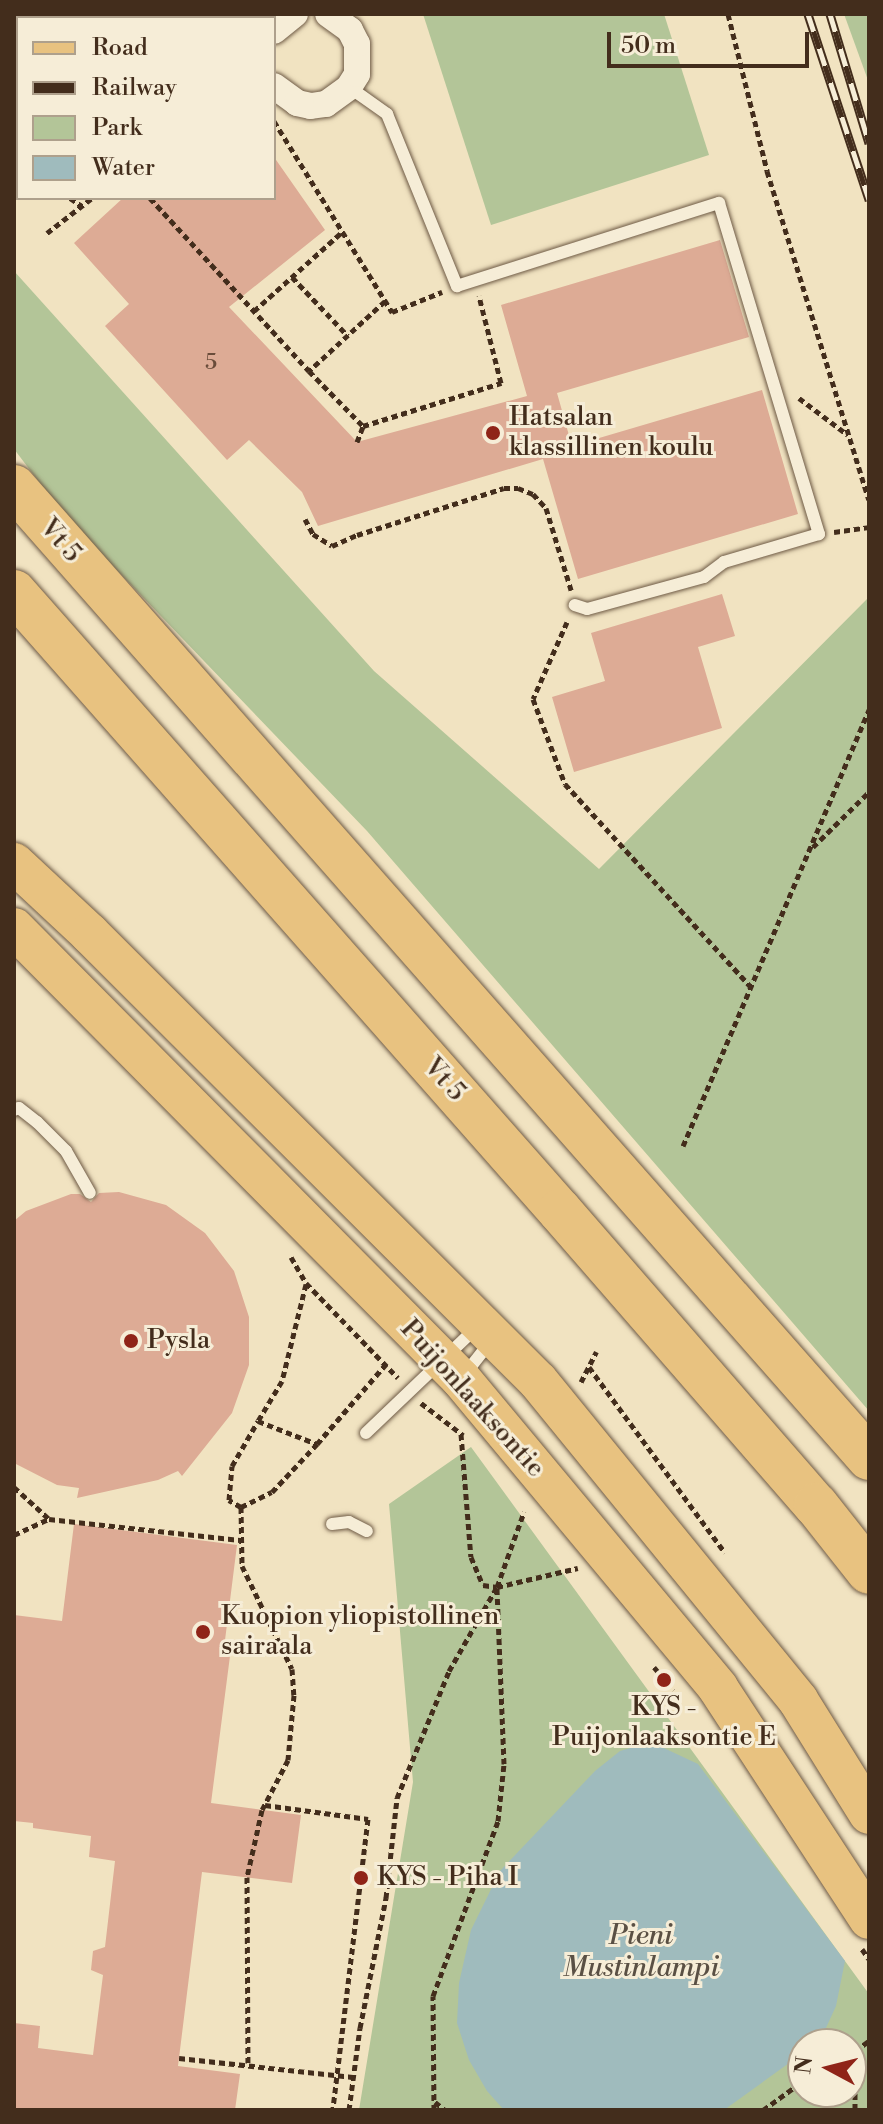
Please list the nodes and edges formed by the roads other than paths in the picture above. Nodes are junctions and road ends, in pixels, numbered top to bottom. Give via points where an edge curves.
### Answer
1 (328, 14) edge
2 (276, 87) edge
3 (349, 87) junction
4 (14, 487) edge
5 (14, 592) edge
6 (575, 605) road end
7 (14, 863) edge
8 (14, 928) edge
9 (14, 1110) edge
10 (90, 1193) dead end
11 (489, 1329) junction
12 (451, 1370) junction
13 (366, 1433) dead end
14 (869, 1458) edge
15 (332, 1524) dead end
16 (367, 1531) dead end
17 (869, 1572) edge
18 (869, 1814) edge
19 (869, 1919) edge

1 - 3 street via 350,30 357,44 360,59
2 - 3 street via 311,106 326,104
3 - 6 lane via 387,114 457,286 719,203 819,534 724,562 704,577 587,609
4 - 14 highway, Vt 5
5 - 17 highway, Vt 5 via 581,1234
7 - 11 main road
8 - 12 main road, Puijonlaaksontie
9 - 10 lane via 19,1108 37,1122 66,1151
11 - 12 lane
11 - 12 lane
11 - 18 main road via 538,1381 798,1700
12 - 13 lane
12 - 19 main road, Puijonlaaksontie via 718,1688
15 - 16 lane via 349,1522

